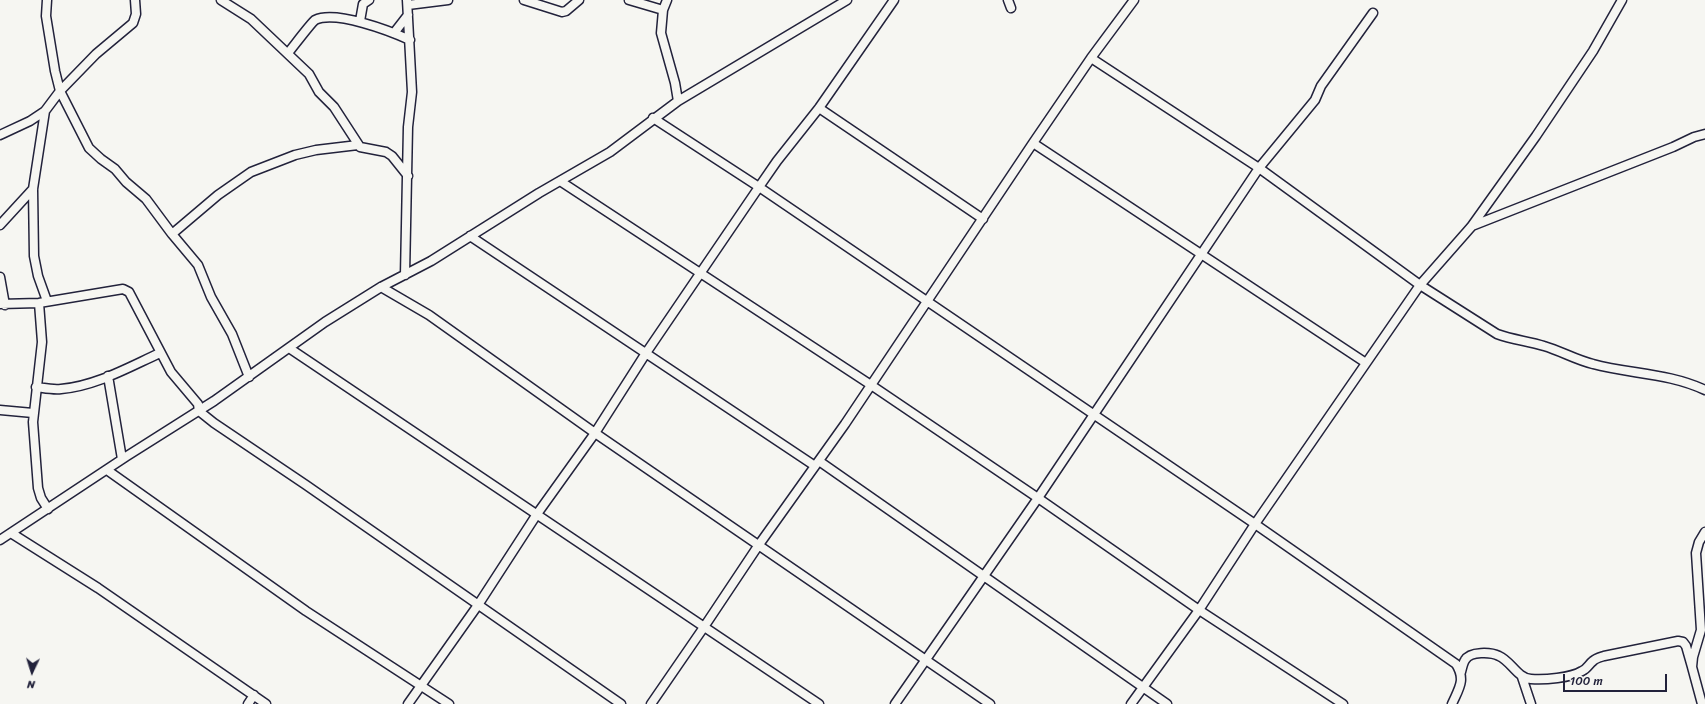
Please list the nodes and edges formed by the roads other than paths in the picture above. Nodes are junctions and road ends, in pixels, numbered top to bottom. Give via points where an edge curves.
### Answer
1 (47, 0) edge
2 (135, 0) edge
3 (221, 0) edge
4 (369, 0) edge
5 (448, 0) edge
6 (524, 0) edge
7 (579, 0) edge
8 (629, 0) edge
9 (666, 0) edge
10 (847, 0) edge
11 (894, 0) edge
12 (1134, 0) edge
13 (1622, 0) edge
14 (407, 2) edge
15 (663, 10) junction
16 (1373, 12) dead end
17 (408, 15) junction
18 (360, 21) junction
19 (394, 32) junction
20 (410, 40) junction
21 (288, 53) junction
22 (1091, 58) junction
23 (60, 91) junction
24 (678, 101) junction
25 (819, 108) junction
26 (45, 111) junction
27 (654, 118) junction
28 (1705, 134) edge
29 (0, 135) edge
30 (1033, 143) junction
31 (358, 145) junction
32 (1259, 168) junction
33 (408, 176) junction
34 (560, 181) junction
35 (759, 187) junction
36 (33, 189) junction
37 (983, 219) junction
38 (0, 225) edge
39 (1470, 227) junction
40 (172, 234) junction
41 (470, 236) junction
42 (1201, 255) junction
43 (700, 273) junction
44 (405, 274) junction
45 (0, 277) edge
46 (1420, 285) junction
47 (381, 287) junction
48 (43, 302) junction
49 (926, 302) junction
50 (2, 305) edge
51 (289, 348) junction
52 (160, 353) junction
53 (646, 353) junction
54 (1366, 363) junction
55 (108, 376) junction
56 (249, 377) junction
57 (871, 385) junction
58 (36, 387) junction
59 (1705, 390) edge
60 (0, 410) edge
61 (199, 411) junction
62 (33, 413) junction
63 (1093, 415) junction
64 (595, 433) junction
65 (122, 459) junction
66 (817, 463) junction
67 (107, 470) junction
68 (1038, 498) junction
69 (48, 509) junction
70 (537, 514) junction
71 (1255, 524) junction
72 (1705, 532) edge
73 (10, 533) junction
74 (0, 540) edge
75 (758, 546) junction
76 (983, 575) junction
77 (478, 605) junction
78 (1199, 610) junction
79 (704, 627) junction
80 (925, 660) junction
81 (1692, 667) junction
82 (1461, 672) junction
83 (1522, 677) junction
84 (421, 685) junction
85 (1142, 687) junction
86 (254, 695) junction
87 (248, 704) edge
88 (266, 704) edge
89 (408, 704) edge
90 (449, 704) edge
91 (621, 704) edge
92 (651, 704) edge
93 (819, 704) edge
94 (895, 704) edge
95 (990, 704) edge
96 (1131, 704) edge
97 (1167, 704) edge
98 (1343, 704) edge
99 (1452, 704) edge
100 (1531, 704) edge
101 (1702, 704) edge

1 - 23 street via 46,16
2 - 23 street via 136,14 133,22 96,54
3 - 21 street via 251,19
4 - 18 street via 362,4
5 - 14 street
6 - 7 street via 562,12
8 - 15 street
9 - 15 street
10 - 24 street
11 - 25 street
12 - 22 street
13 - 39 street via 1593,52
14 - 17 street
15 - 24 street via 661,36
16 - 32 street via 1321,86 1315,100
17 - 19 street
17 - 20 street
18 - 19 street
18 - 21 street via 316,20
19 - 20 street
20 - 33 street via 412,92 408,127
21 - 31 street via 309,74
22 - 30 street
22 - 32 street
23 - 26 street
23 - 40 street via 90,148 146,200
24 - 27 street
25 - 35 street
25 - 37 street
26 - 29 street
26 - 36 street
27 - 34 street via 617,148
27 - 35 street
28 - 39 street via 1694,136 1673,147
30 - 37 street
30 - 42 street
31 - 33 street via 362,149 386,152
31 - 40 street via 295,155 251,172 218,195
32 - 42 street
32 - 46 street
33 - 44 street
34 - 41 street
34 - 43 street
35 - 43 street
35 - 49 street
36 - 38 street
36 - 48 street via 34,256
37 - 49 street
39 - 46 street
40 - 56 street via 198,265 211,297 232,334
41 - 44 street
41 - 53 street
42 - 54 street
42 - 63 street
43 - 53 street
43 - 57 street
44 - 47 street
45 - 50 street
46 - 54 street
46 - 59 street via 1508,339 1547,347 1592,364 1675,379
47 - 51 street
47 - 64 street via 429,315
48 - 50 street
48 - 52 street via 126,290
48 - 58 street via 42,342
49 - 57 street
49 - 63 street
51 - 56 street
51 - 70 street
52 - 55 street
52 - 61 street via 171,372 198,404
53 - 64 street
53 - 66 street
54 - 71 street
55 - 58 street via 73,387
55 - 65 street
56 - 61 street
57 - 66 street
57 - 68 street
58 - 62 street
60 - 62 street
61 - 65 street
61 - 77 street
62 - 69 street via 38,488
63 - 68 street
63 - 71 street
64 - 70 street
64 - 75 street
65 - 67 street
66 - 75 street
66 - 76 street
67 - 69 street
67 - 84 street via 306,611
68 - 76 street
68 - 78 street
69 - 73 street
70 - 77 street
70 - 79 street
71 - 78 street
71 - 82 street via 1456,664
72 - 81 street via 1696,553 1702,630
73 - 74 street
73 - 86 street via 129,608
75 - 79 street
75 - 80 street
76 - 80 street
76 - 85 street
77 - 84 street
77 - 91 street
78 - 85 street
78 - 98 street
79 - 92 street
79 - 93 street
80 - 94 street
80 - 95 street
81 - 83 street via 1686,646 1678,641 1604,656 1594,660 1584,671 1576,674 1530,679
81 - 101 street
82 - 83 street via 1468,656 1489,654 1499,656
82 - 99 street via 1461,683
83 - 100 street
84 - 89 street
84 - 90 street
85 - 96 street
85 - 97 street
86 - 87 street
86 - 88 street

